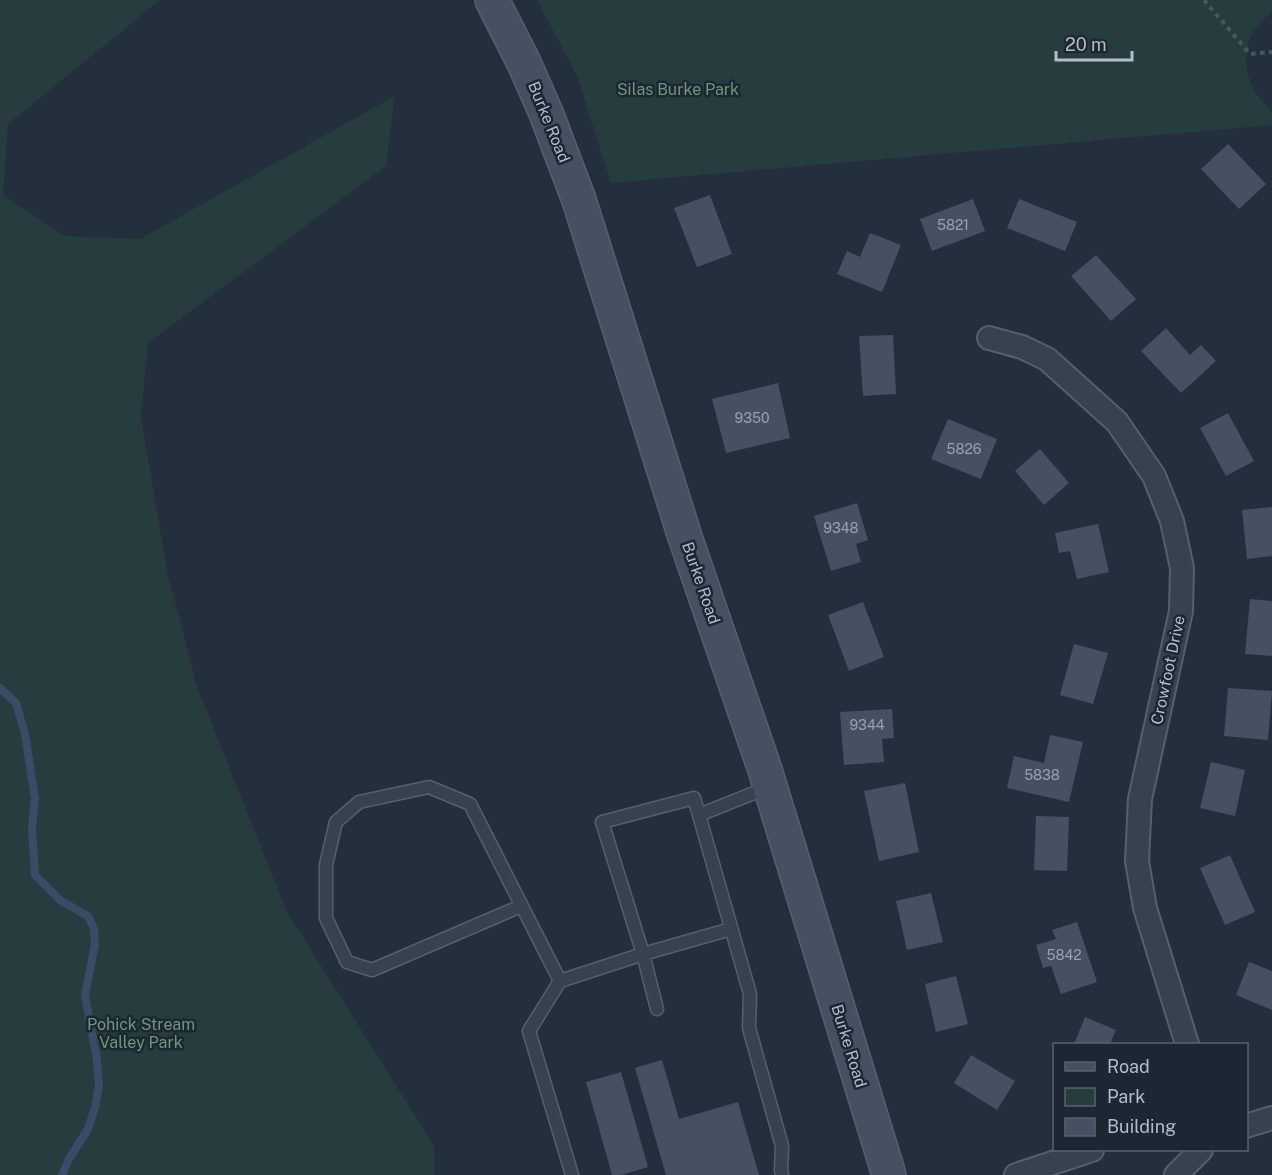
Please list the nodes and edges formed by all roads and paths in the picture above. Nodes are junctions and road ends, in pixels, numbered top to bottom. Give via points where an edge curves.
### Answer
1 (492, 0) edge
2 (1204, 0) edge
3 (1272, 52) edge
4 (989, 338) dead end
5 (771, 787) junction
6 (699, 815) junction
7 (521, 906) junction
8 (731, 929) junction
9 (643, 954) junction
10 (560, 981) junction
11 (657, 1009) dead end
12 (1187, 1043) edge
13 (1272, 1118) edge
14 (1248, 1125) edge
15 (1086, 1151) edge
16 (1200, 1151) edge
17 (572, 1175) edge
18 (782, 1175) edge
19 (889, 1175) edge
20 (1016, 1175) edge
21 (1176, 1175) edge

1 - 5 street, Burke Road via 546,113 579,200 685,537
2 - 3 path via 1250,54
4 - 12 street, Crowfoot Drive via 1047,359 1117,422 1154,476 1172,521 1182,568 1181,611 1140,799 1137,861 1145,908
5 - 6 lane
5 - 19 street, Burke Road
6 - 8 lane
6 - 9 lane via 694,798 602,822
7 - 7 lane via 470,804 429,787 359,802 336,822 326,865 326,918 346,962 372,970
7 - 10 lane
8 - 9 lane
8 - 18 lane via 750,994 749,1028 782,1146
9 - 10 lane
9 - 11 lane
10 - 17 lane via 529,1031
13 - 14 street
15 - 20 street
16 - 21 street

